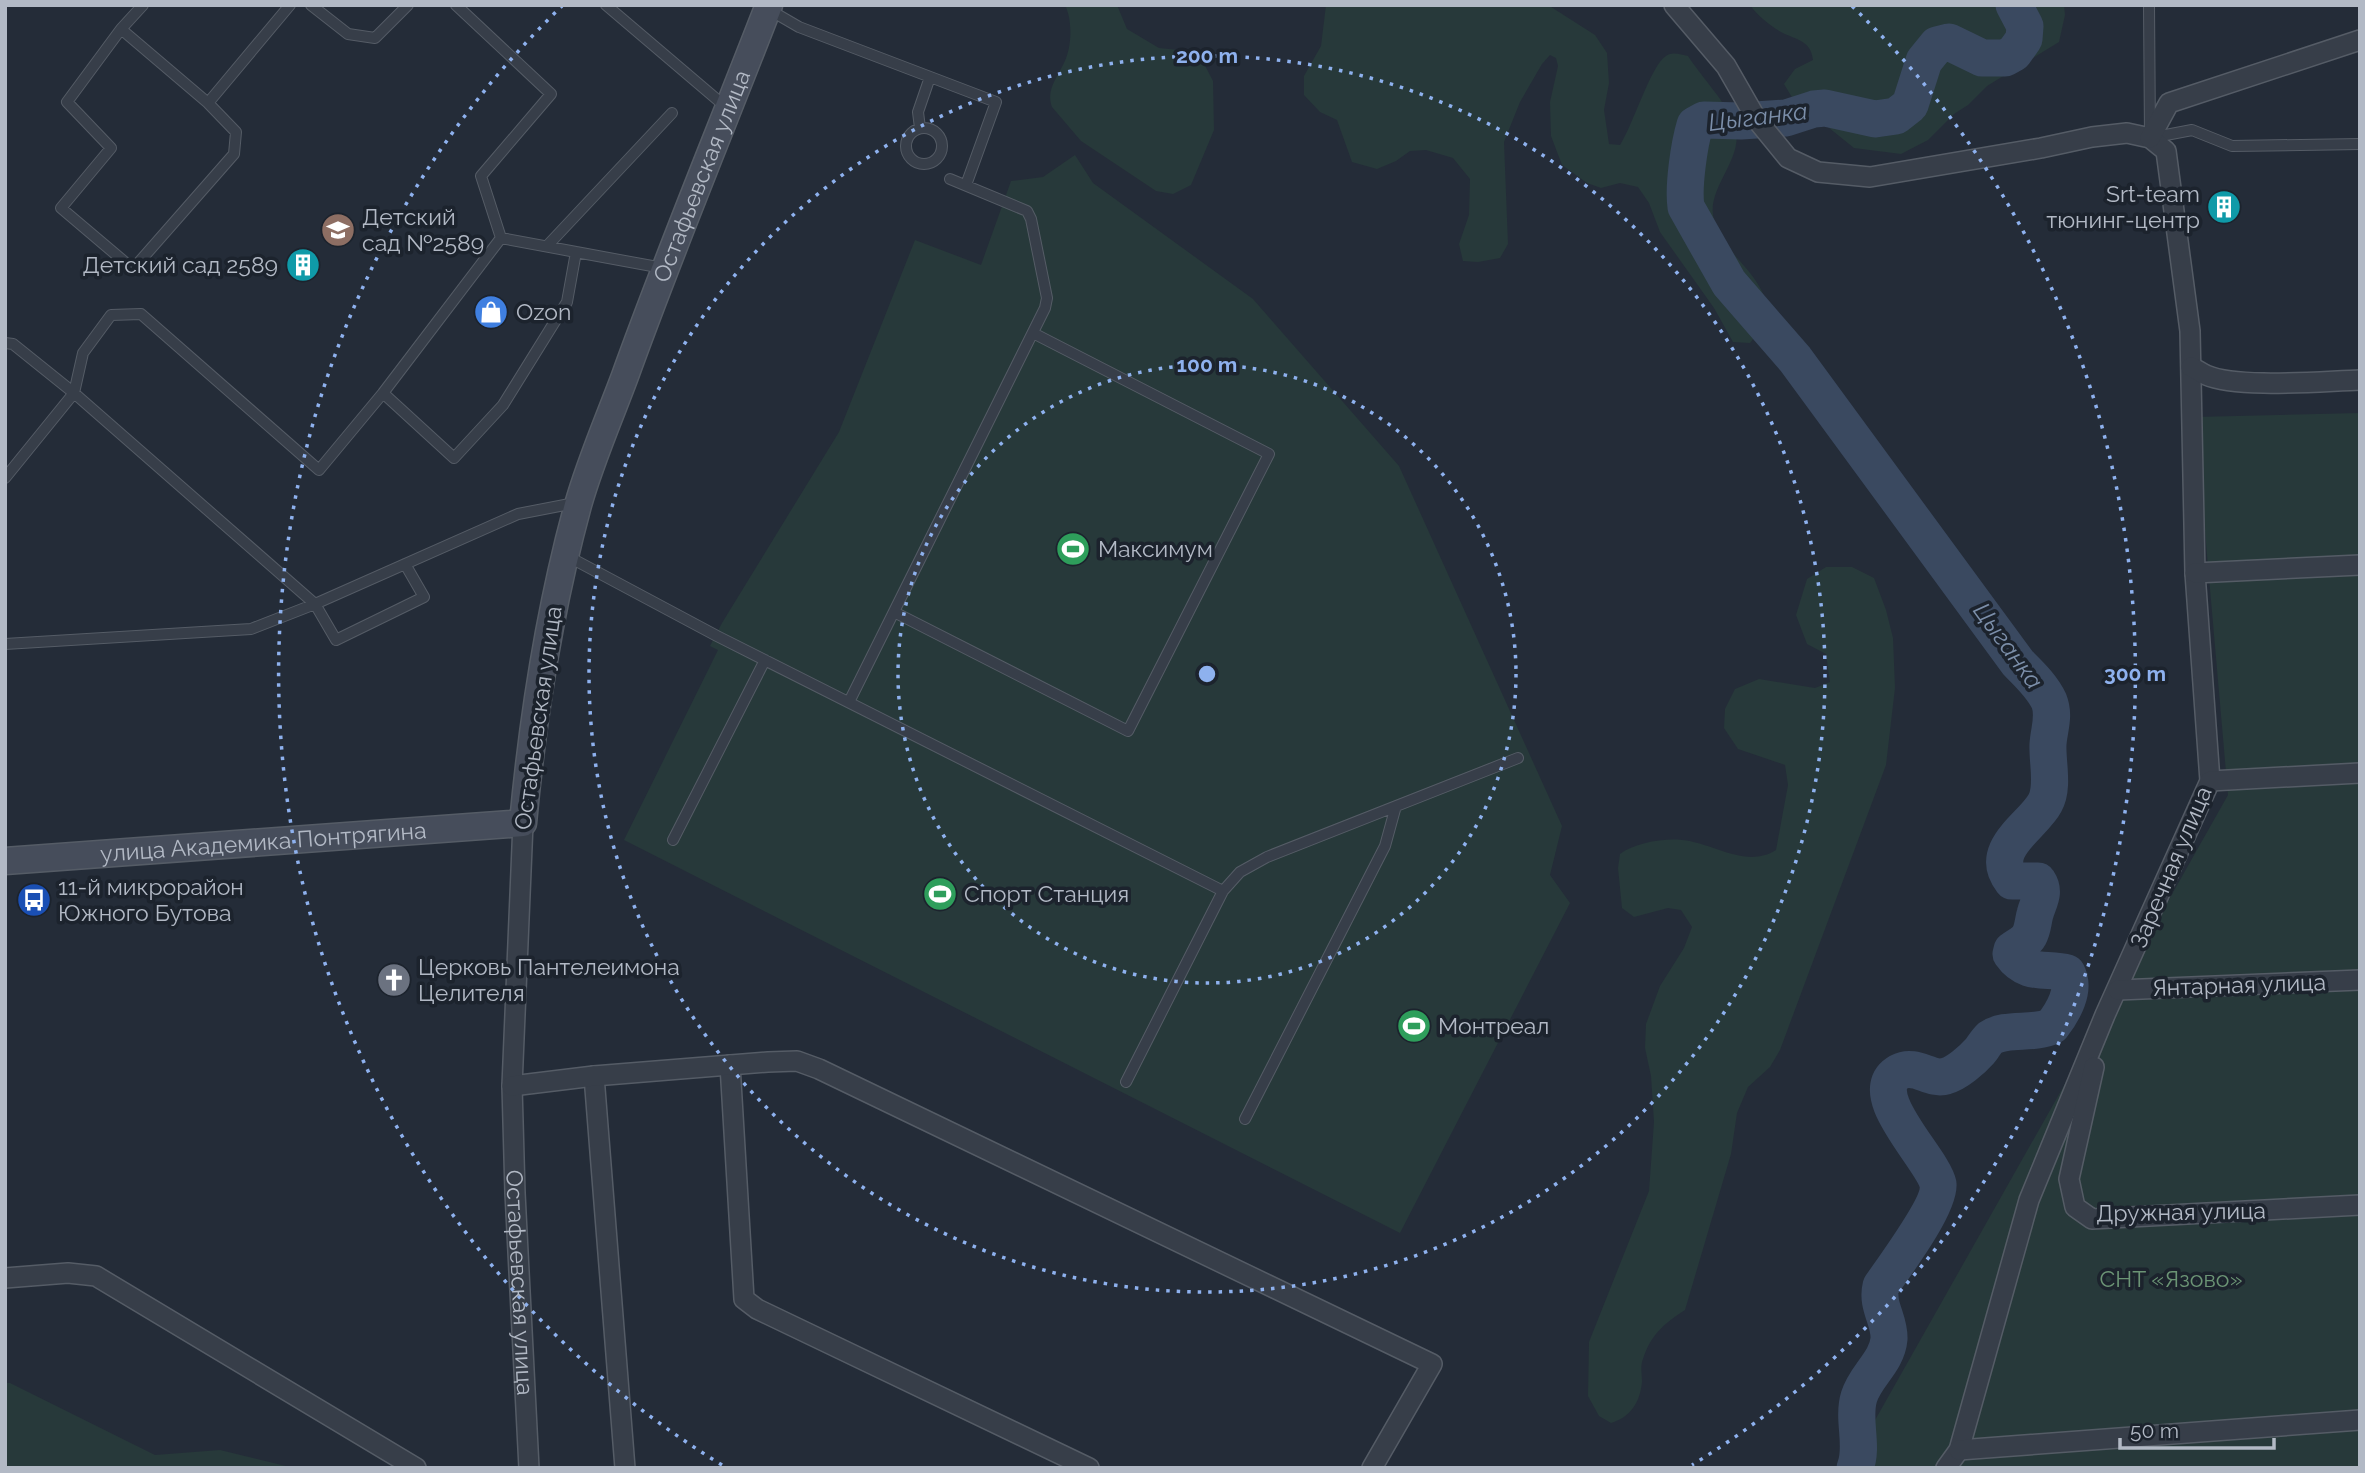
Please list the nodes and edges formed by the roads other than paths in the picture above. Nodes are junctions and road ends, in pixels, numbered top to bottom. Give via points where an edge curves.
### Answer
1 (143, 5) edge
2 (290, 5) edge
3 (312, 5) edge
4 (408, 5) edge
5 (456, 5) edge
6 (606, 5) edge
7 (1674, 5) edge
8 (2149, 5) edge
9 (765, 6) edge
10 (121, 29) junction
11 (2360, 40) edge
12 (930, 77) junction
13 (208, 103) junction
14 (727, 108) junction
15 (672, 113) dead end
16 (920, 128) dead end
17 (2150, 138) junction
18 (2360, 144) edge
19 (950, 179) dead end
20 (966, 186) junction
21 (501, 238) junction
22 (547, 246) junction
23 (576, 252) junction
24 (664, 268) junction
25 (1032, 334) junction
26 (5, 343) edge
27 (2191, 367) junction
28 (2360, 380) edge
29 (74, 393) junction
30 (383, 393) junction
31 (5, 478) edge
32 (579, 502) junction
33 (565, 555) junction
34 (405, 564) junction
35 (2360, 565) edge
36 (2195, 573) junction
37 (315, 604) junction
38 (894, 612) junction
39 (5, 644) edge
40 (765, 660) junction
41 (849, 702) junction
42 (1518, 758) dead end
43 (2360, 773) edge
44 (2210, 781) junction
45 (1396, 806) junction
46 (523, 823) junction
47 (673, 840) dead end
48 (5, 860) edge
49 (1223, 891) junction
50 (2360, 980) edge
51 (2118, 990) junction
52 (2105, 1015) junction
53 (730, 1065) junction
54 (594, 1076) junction
55 (1126, 1082) dead end
56 (512, 1086) junction
57 (1245, 1119) dead end
58 (2360, 1205) edge
59 (5, 1278) edge
60 (2360, 1420) edge
61 (1959, 1450) junction
62 (416, 1468) edge
63 (529, 1468) edge
64 (625, 1468) edge
65 (1089, 1468) edge
66 (1372, 1468) edge
67 (1947, 1468) edge

1 - 10 lane
2 - 13 lane
3 - 4 lane via 348,34 375,38
5 - 21 lane via 551,94 481,176
6 - 14 lane
7 - 17 street via 1726,66 1756,120 1788,158 1818,172 1870,177 2092,136 2127,133
8 - 17 lane
9 - 12 lane via 799,27
9 - 14 street, Остафьевская улица
10 - 13 lane
10 - 13 lane via 67,102 111,148 61,208 132,269 234,154 236,132
11 - 17 street via 2169,103
12 - 16 lane via 918,112
12 - 20 lane via 996,102
14 - 24 street, Остафьевская улица
15 - 22 lane
17 - 18 lane via 2192,130 2232,146
17 - 27 street, Заречная улица via 2166,151
19 - 20 lane
20 - 25 lane via 1022,208 1031,219 1047,298
21 - 22 lane
21 - 30 lane
22 - 23 lane
23 - 24 lane
23 - 30 lane via 567,302 503,405 454,458
24 - 32 street, Остафьевская улица
25 - 38 lane
25 - 38 lane via 1269,454 1128,731
26 - 29 lane via 13,344
27 - 28 street via 2224,380 2249,382
27 - 36 street, Заречная улица
29 - 30 lane via 83,353 111,315 141,314 319,470
29 - 31 lane
29 - 37 lane
32 - 33 street, Остафьевская улица
32 - 34 lane via 517,514
33 - 40 lane
33 - 46 street, Остафьевская улица via 540,677
34 - 37 lane
34 - 37 lane via 424,597 336,640
35 - 36 street
36 - 44 street, Заречная улица
37 - 39 lane via 251,629
38 - 41 lane
40 - 41 lane
40 - 47 lane
41 - 49 lane
42 - 45 lane
43 - 44 street
44 - 51 street, Заречная улица
45 - 49 lane via 1267,857 1240,872
45 - 57 lane via 1385,846
46 - 48 street, улица Академика Понтрягина
46 - 56 street, Остафьевская улица
49 - 55 lane
50 - 51 street, Янтарная улица
51 - 52 street, Заречная улица
52 - 58 street, Дружная улица via 2069,1179 2075,1207 2092,1219
52 - 61 street, Заречная улица via 2029,1200
53 - 54 street
53 - 65 street via 744,1298 757,1309
53 - 66 street via 797,1061 819,1069 1432,1364
54 - 56 street
54 - 64 street
56 - 63 street, Остафьевская улица
59 - 62 street via 68,1273 96,1276
60 - 61 street
61 - 67 street, Заречная улица

